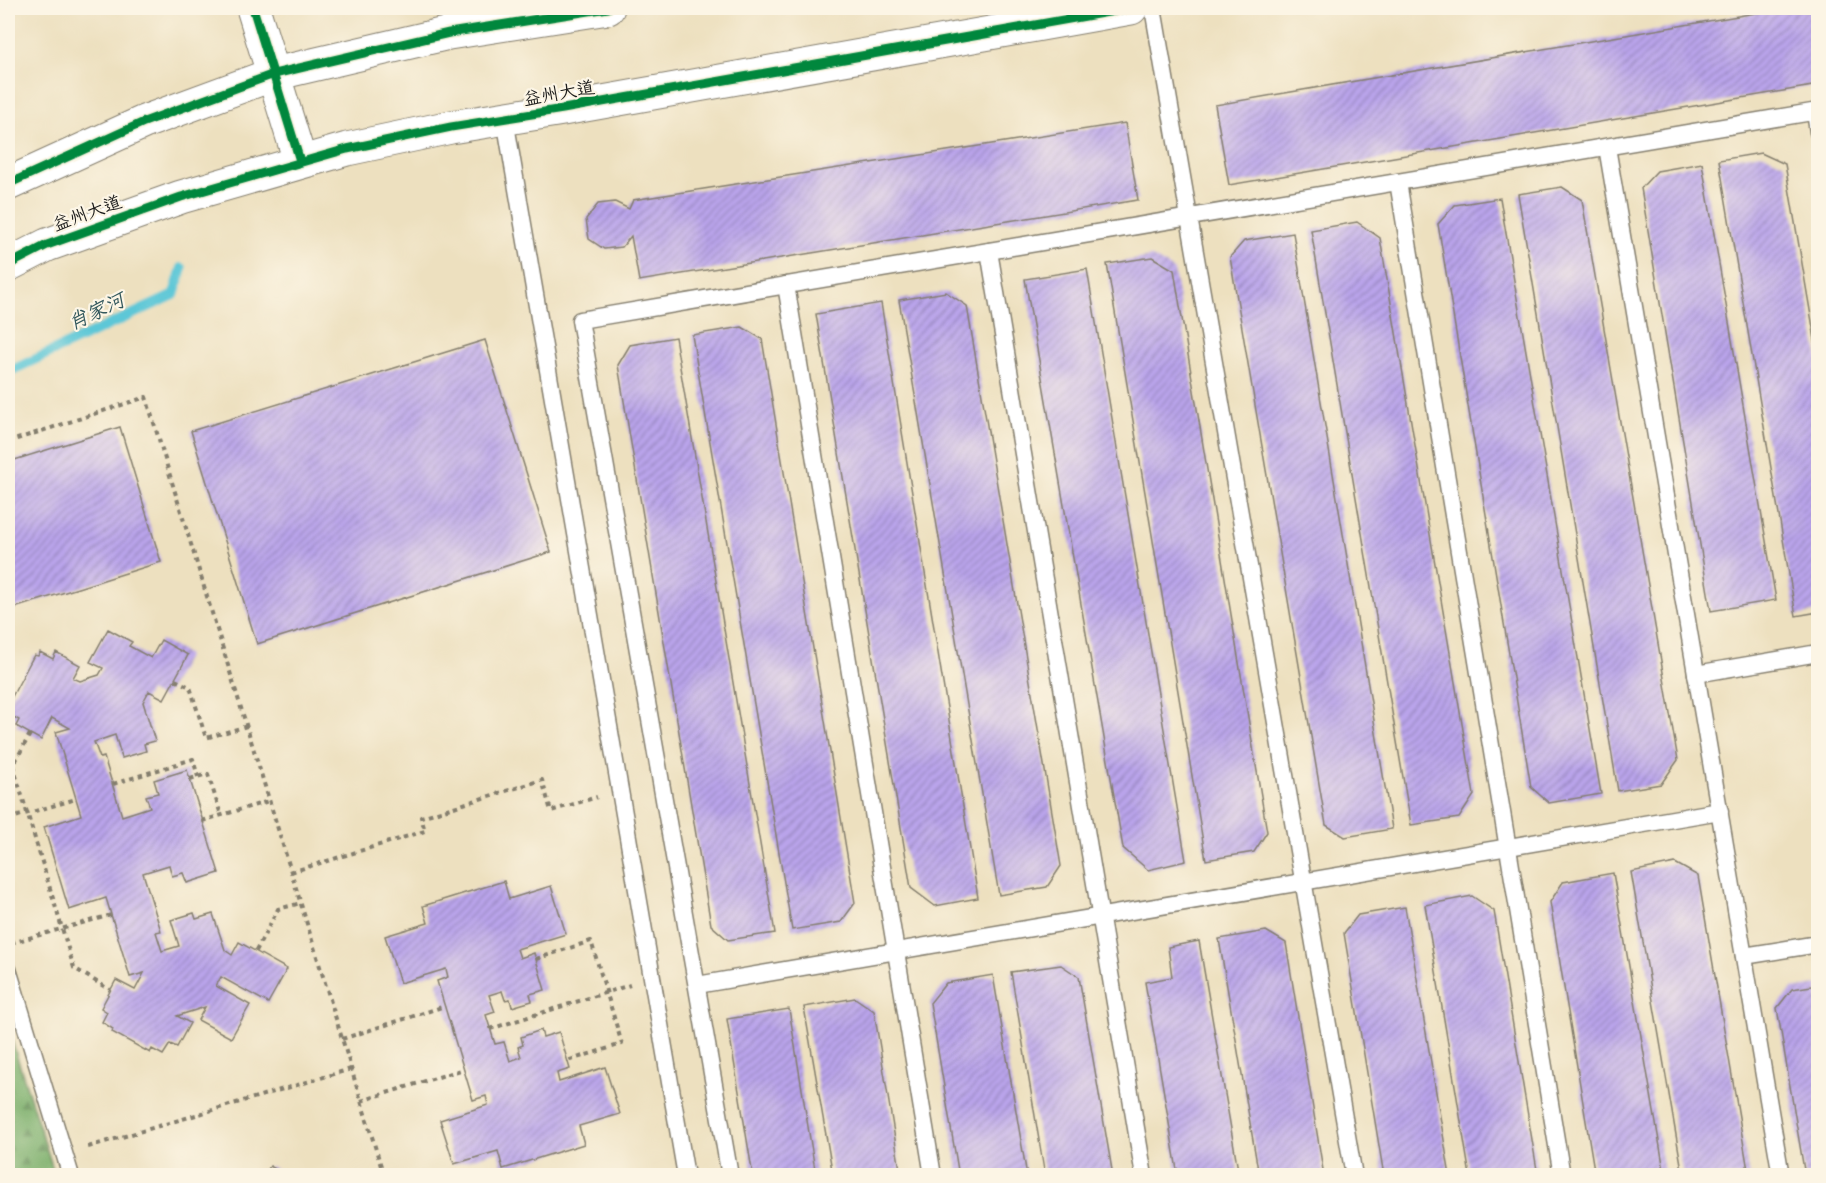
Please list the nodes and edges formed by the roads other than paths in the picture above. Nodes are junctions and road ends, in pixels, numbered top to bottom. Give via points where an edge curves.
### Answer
1 (254, 8) edge
2 (609, 8) edge
3 (1131, 8) edge
4 (1153, 8) edge
5 (274, 74) junction
6 (1817, 111) edge
7 (505, 119) junction
8 (1818, 132) edge
9 (1607, 147) junction
10 (300, 161) junction
11 (1398, 182) junction
12 (8, 184) edge
13 (1190, 217) junction
14 (989, 251) junction
15 (8, 265) edge
16 (786, 285) junction
17 (1818, 653) edge
18 (1696, 675) junction
19 (1720, 811) junction
20 (1508, 848) junction
21 (1304, 882) junction
22 (1101, 917) junction
23 (1818, 944) edge
24 (896, 951) junction
25 (1744, 956) junction
26 (8, 969) edge
27 (697, 986) junction
28 (71, 1176) edge
29 (686, 1176) edge
30 (730, 1176) edge
31 (933, 1176) edge
32 (1144, 1176) edge
33 (1354, 1176) edge
34 (1562, 1176) edge
35 (1781, 1176) edge

1 - 5 main road
2 - 5 main road via 449,33
3 - 7 main road, 益州大道
4 - 13 lane
5 - 10 main road
5 - 12 main road via 144,122
6 - 8 lane
6 - 9 lane
7 - 10 main road, 益州大道 via 451,127
7 - 29 lane
9 - 11 lane
9 - 18 lane
10 - 15 main road, 益州大道 via 180,197 47,245
11 - 13 lane
11 - 20 lane
13 - 14 lane
13 - 21 lane
14 - 16 lane
14 - 22 lane
16 - 24 lane
16 - 27 lane via 580,320
17 - 18 lane
18 - 19 lane
19 - 20 lane
19 - 25 lane
20 - 21 lane
20 - 34 lane
21 - 22 lane
21 - 33 lane
22 - 24 lane
22 - 32 lane
23 - 25 lane
24 - 27 lane
24 - 31 lane
25 - 35 lane
26 - 28 lane
27 - 30 lane

